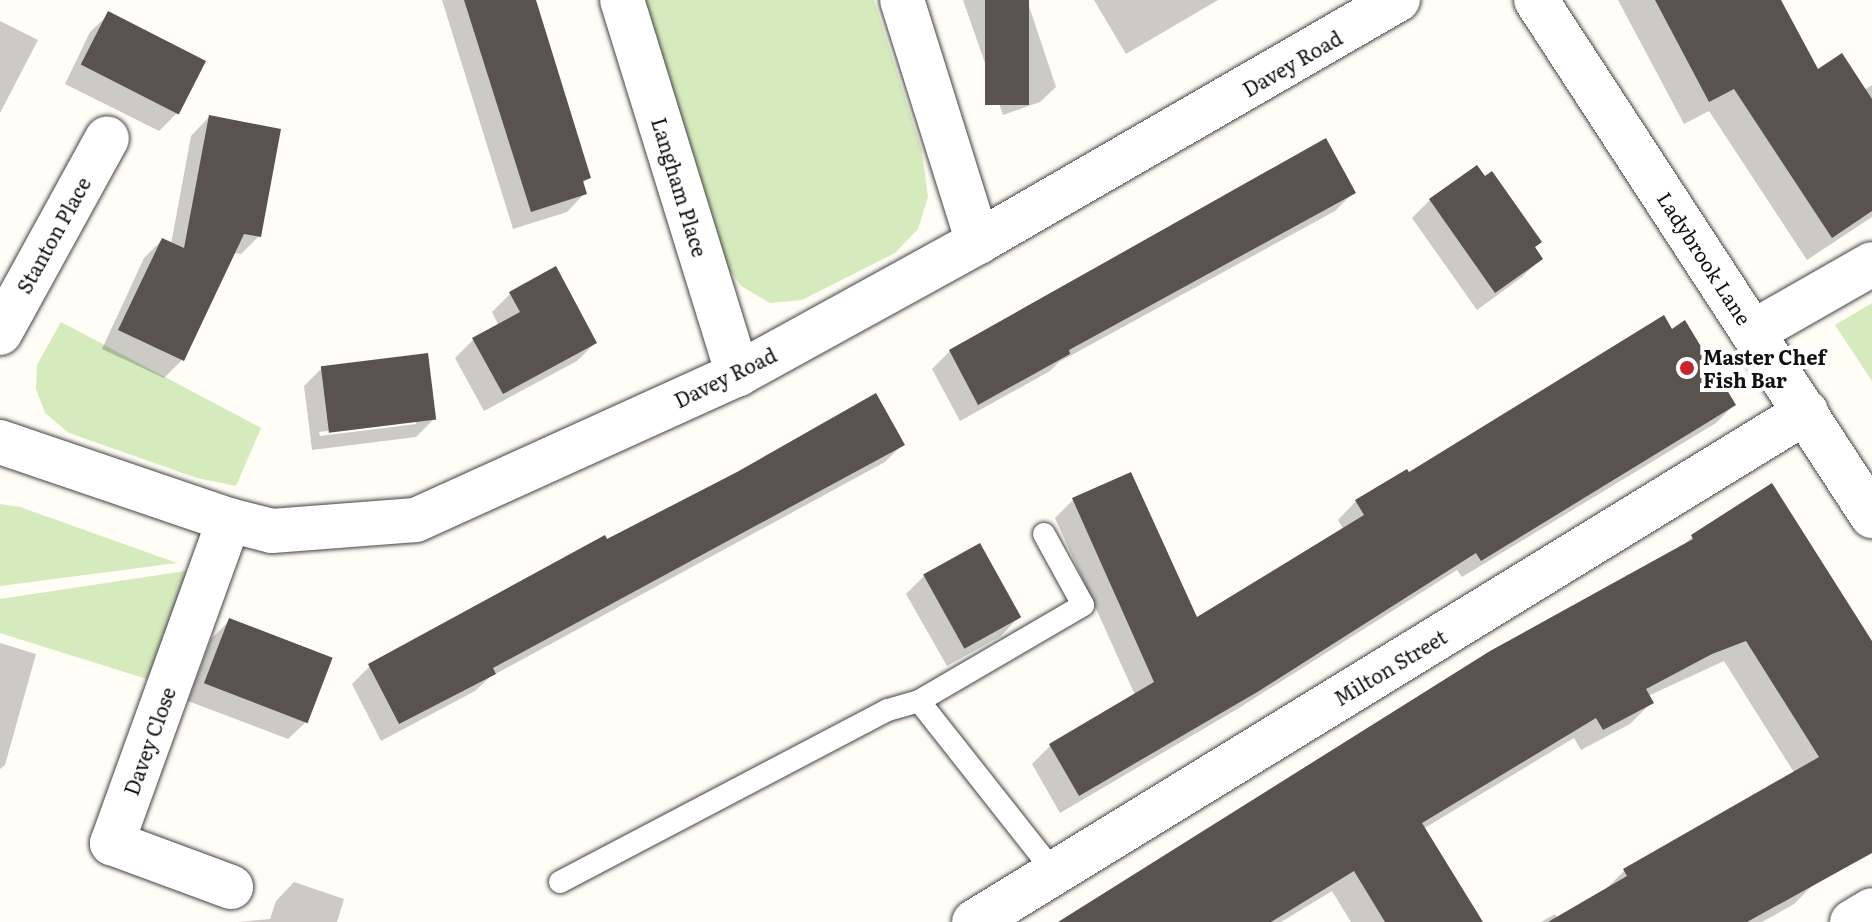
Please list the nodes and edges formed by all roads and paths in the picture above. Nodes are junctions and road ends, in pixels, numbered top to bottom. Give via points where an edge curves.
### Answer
1 (622, 0) edge
2 (902, 0) edge
3 (1398, 0) edge
4 (1536, 0) edge
5 (107, 138) dead end
6 (978, 242) junction
7 (1872, 264) edge
8 (1753, 332) junction
9 (0, 333) edge
10 (738, 374) junction
11 (1806, 412) junction
12 (0, 442) edge
13 (1872, 516) edge
14 (229, 520) junction
15 (1044, 534) dead end
16 (919, 701) junction
17 (1054, 872) junction
18 (560, 882) dead end
19 (231, 887) dead end
20 (1872, 910) edge
21 (974, 922) edge
22 (1852, 922) edge

1 - 10 street, Langham Place
2 - 6 street
3 - 6 street, Davey Road
4 - 8 street, Ladybrook Lane
5 - 9 street, Stanton Place
6 - 10 street, Davey Road
7 - 8 street
8 - 11 street, Ladybrook Lane
10 - 14 street, Davey Road via 416,520 272,531
11 - 13 street, Ladybrook Lane
11 - 17 street, Milton Street
12 - 14 street, Davey Road
14 - 19 street, Davey Close via 112,843
15 - 16 lane via 1083,605
16 - 17 lane
16 - 18 lane via 888,710
17 - 21 street, Milton Street
20 - 22 street

